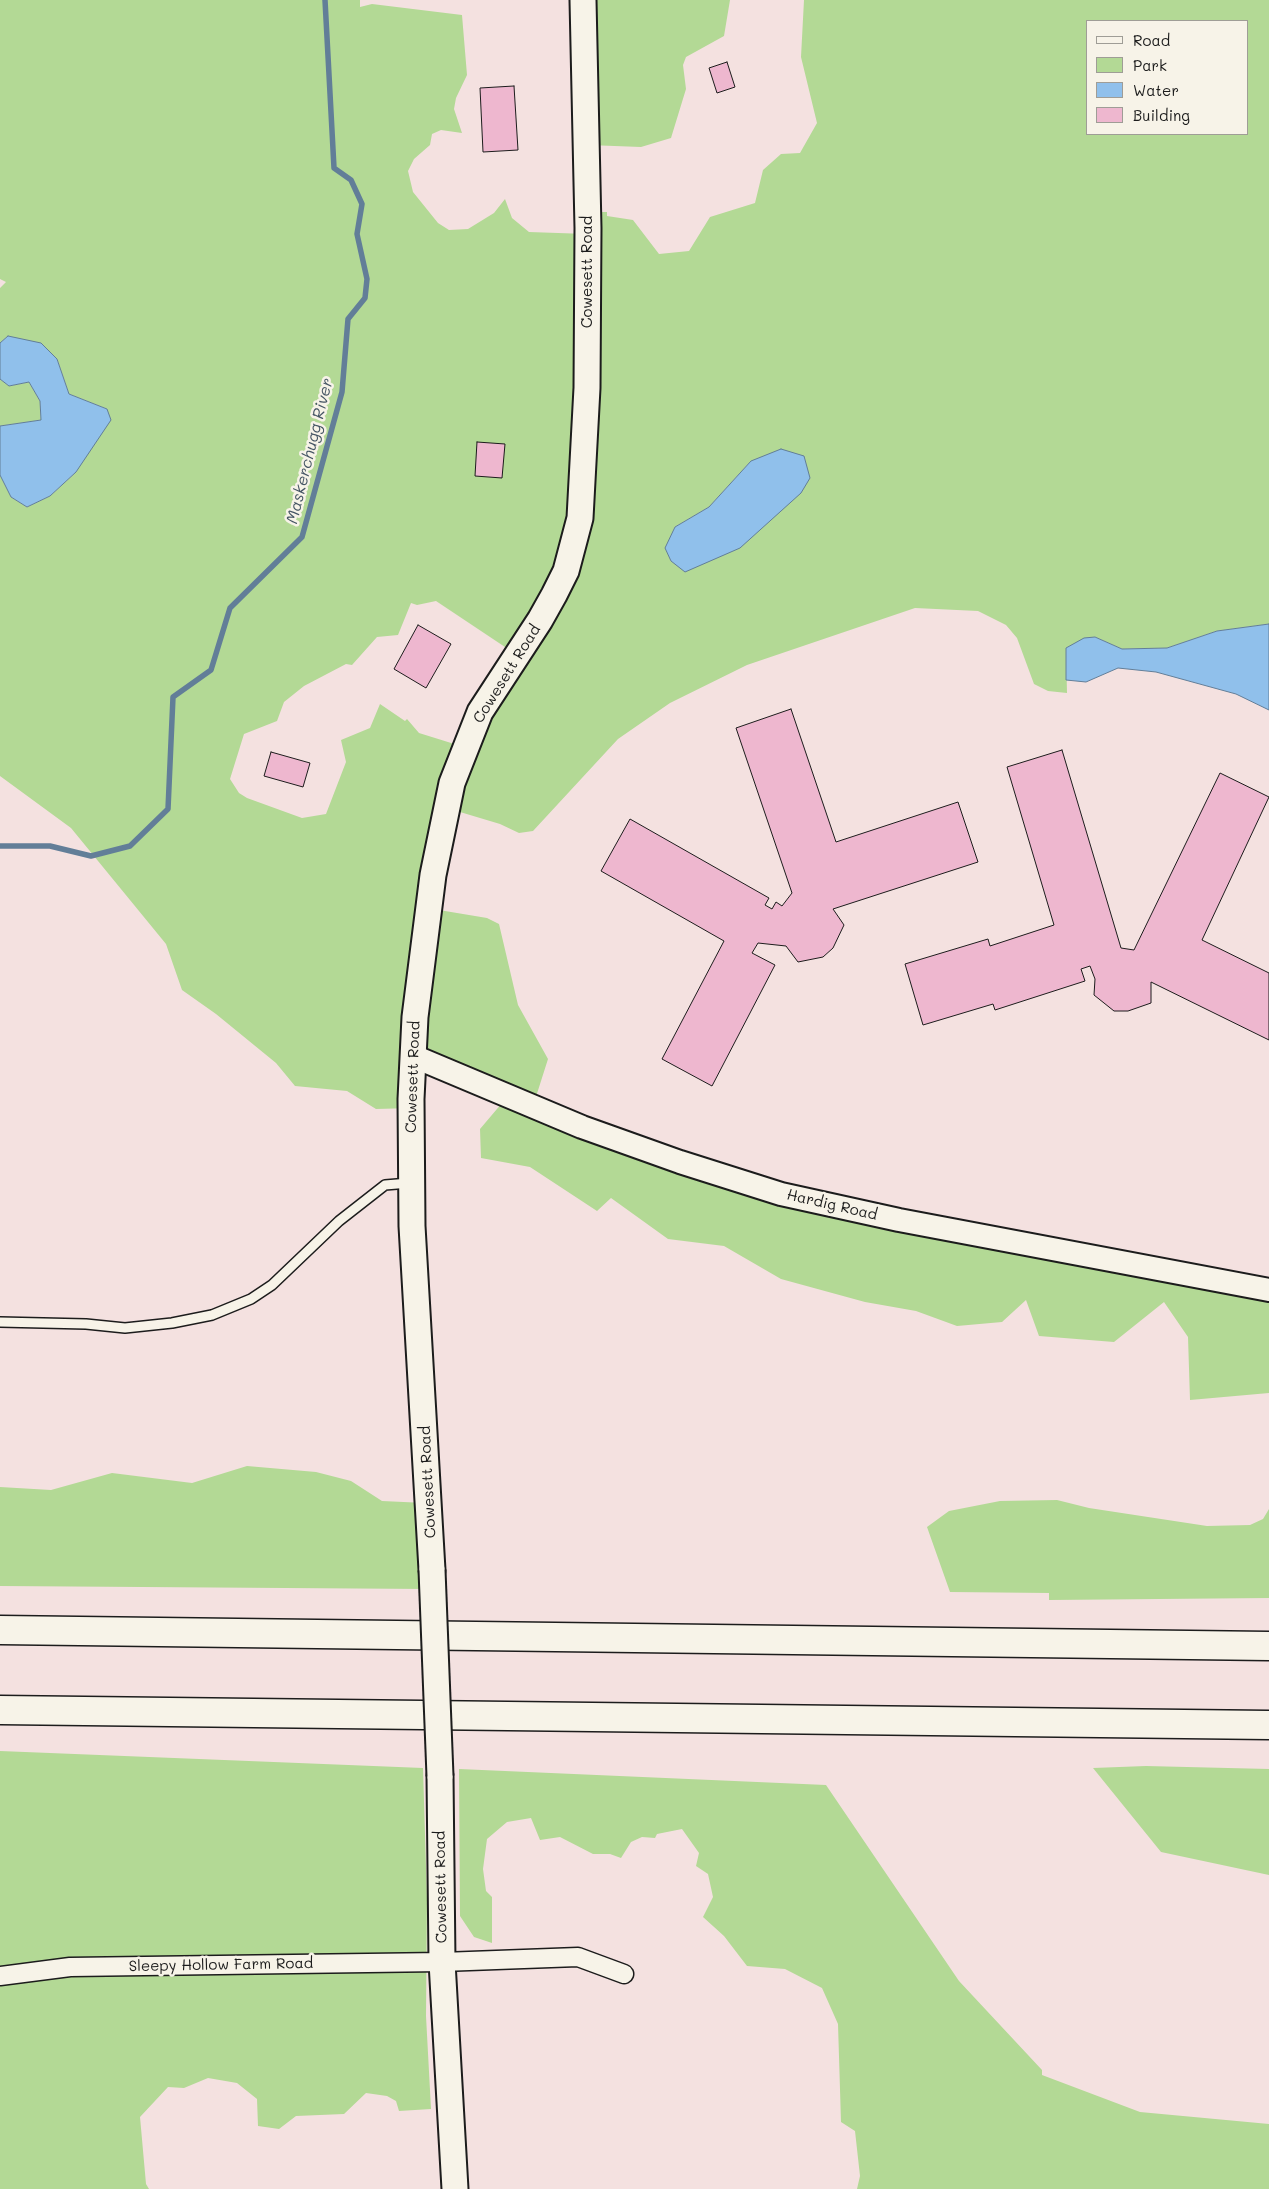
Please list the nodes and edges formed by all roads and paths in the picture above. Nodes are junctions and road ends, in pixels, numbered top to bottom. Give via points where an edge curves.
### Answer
1 (582, 0) edge
2 (413, 1056) junction
3 (412, 1183) junction
4 (1269, 1290) edge
5 (0, 1322) edge
6 (0, 1630) edge
7 (1269, 1646) edge
8 (0, 1710) edge
9 (1269, 1726) edge
10 (442, 1962) junction
11 (624, 1974) dead end
12 (0, 1976) edge
13 (455, 2189) edge

1 - 2 main road, Cowesett Road via 588,228 587,388 580,518 558,587 480,712 452,783 433,875
2 - 3 main road, Cowesett Road
2 - 4 street, Hardig Road via 582,1127 781,1194 899,1220
3 - 5 lane via 385,1185 339,1221 272,1285 251,1299 219,1312 172,1324 125,1328
3 - 10 main road, Cowesett Road, bridge via 440,1776
6 - 7 highway
8 - 9 highway
10 - 11 street, Sleepy Hollow Farm Road via 578,1957
10 - 12 street, Sleepy Hollow Farm Road via 70,1968
10 - 13 main road, Cowesett Road

